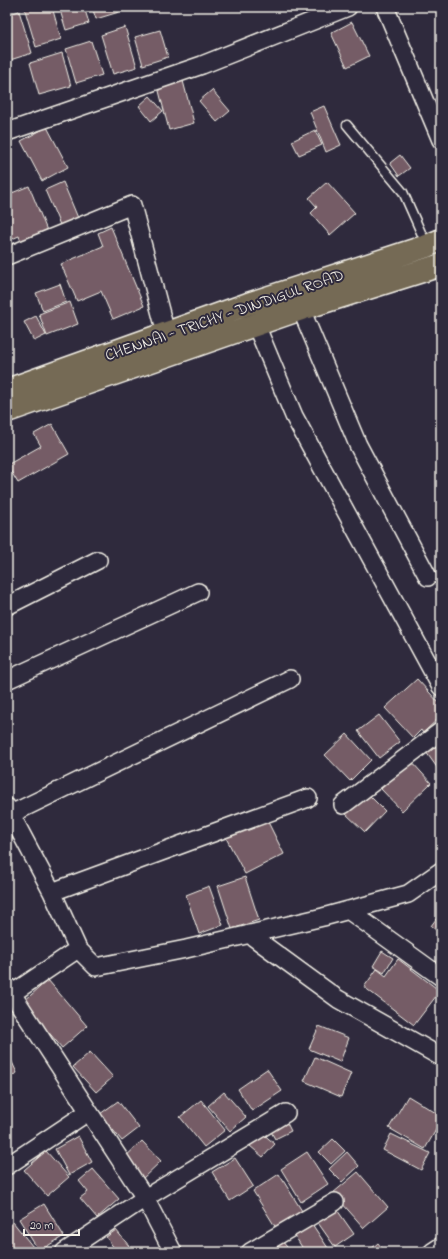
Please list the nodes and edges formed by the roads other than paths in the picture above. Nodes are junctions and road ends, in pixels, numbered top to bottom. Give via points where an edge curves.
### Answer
1 (348, 7) edge
2 (385, 7) edge
3 (347, 125) dead end
4 (7, 132) edge
5 (441, 140) edge
6 (434, 243) edge
7 (7, 256) edge
8 (441, 265) edge
9 (301, 309) junction
10 (251, 314) junction
11 (166, 333) junction
12 (7, 390) edge
13 (7, 411) edge
14 (98, 560) dead end
15 (428, 577) dead end
16 (198, 592) dead end
17 (7, 606) edge
18 (290, 679) dead end
19 (7, 680) edge
20 (441, 687) edge
21 (441, 731) edge
22 (308, 798) dead end
23 (343, 805) dead end
24 (9, 810) edge
25 (441, 871) edge
26 (52, 892) junction
27 (348, 910) junction
28 (249, 934) junction
29 (78, 949) junction
30 (441, 977) edge
31 (9, 992) edge
32 (441, 1057) edge
33 (88, 1112) junction
34 (286, 1113) dead end
35 (7, 1166) edge
36 (145, 1198) junction
37 (335, 1202) dead end
38 (441, 1246) edge
39 (64, 1252) edge
40 (173, 1252) edge
41 (250, 1252) edge
42 (432, 1252) edge

1 - 4 street via 202,65
2 - 5 street
3 - 6 lane via 402,192
6 - 10 highway, CHENNAI - TRICHY - DINDIGUL ROAD
7 - 11 street via 132,205
8 - 9 highway, CHENNAI - TRICHY - DINDIGUL ROAD
9 - 10 highway, CHENNAI - TRICHY - DINDIGUL ROAD
9 - 15 street via 358,445
10 - 11 highway, CHENNAI - TRICHY - DINDIGUL ROAD
10 - 13 highway, CHENNAI - TRICHY - DINDIGUL ROAD
10 - 20 street via 294,416
11 - 12 highway, CHENNAI - TRICHY - DINDIGUL ROAD
14 - 17 street
16 - 19 street
18 - 24 street
21 - 23 street
22 - 26 street
24 - 26 street
25 - 27 street via 408,894
26 - 29 street
27 - 28 street
27 - 30 street
28 - 29 street via 96,967
28 - 32 street via 338,999
29 - 31 street
31 - 33 street
33 - 35 street
33 - 36 street
34 - 36 street
36 - 39 street
36 - 40 street
37 - 41 street
38 - 42 street

